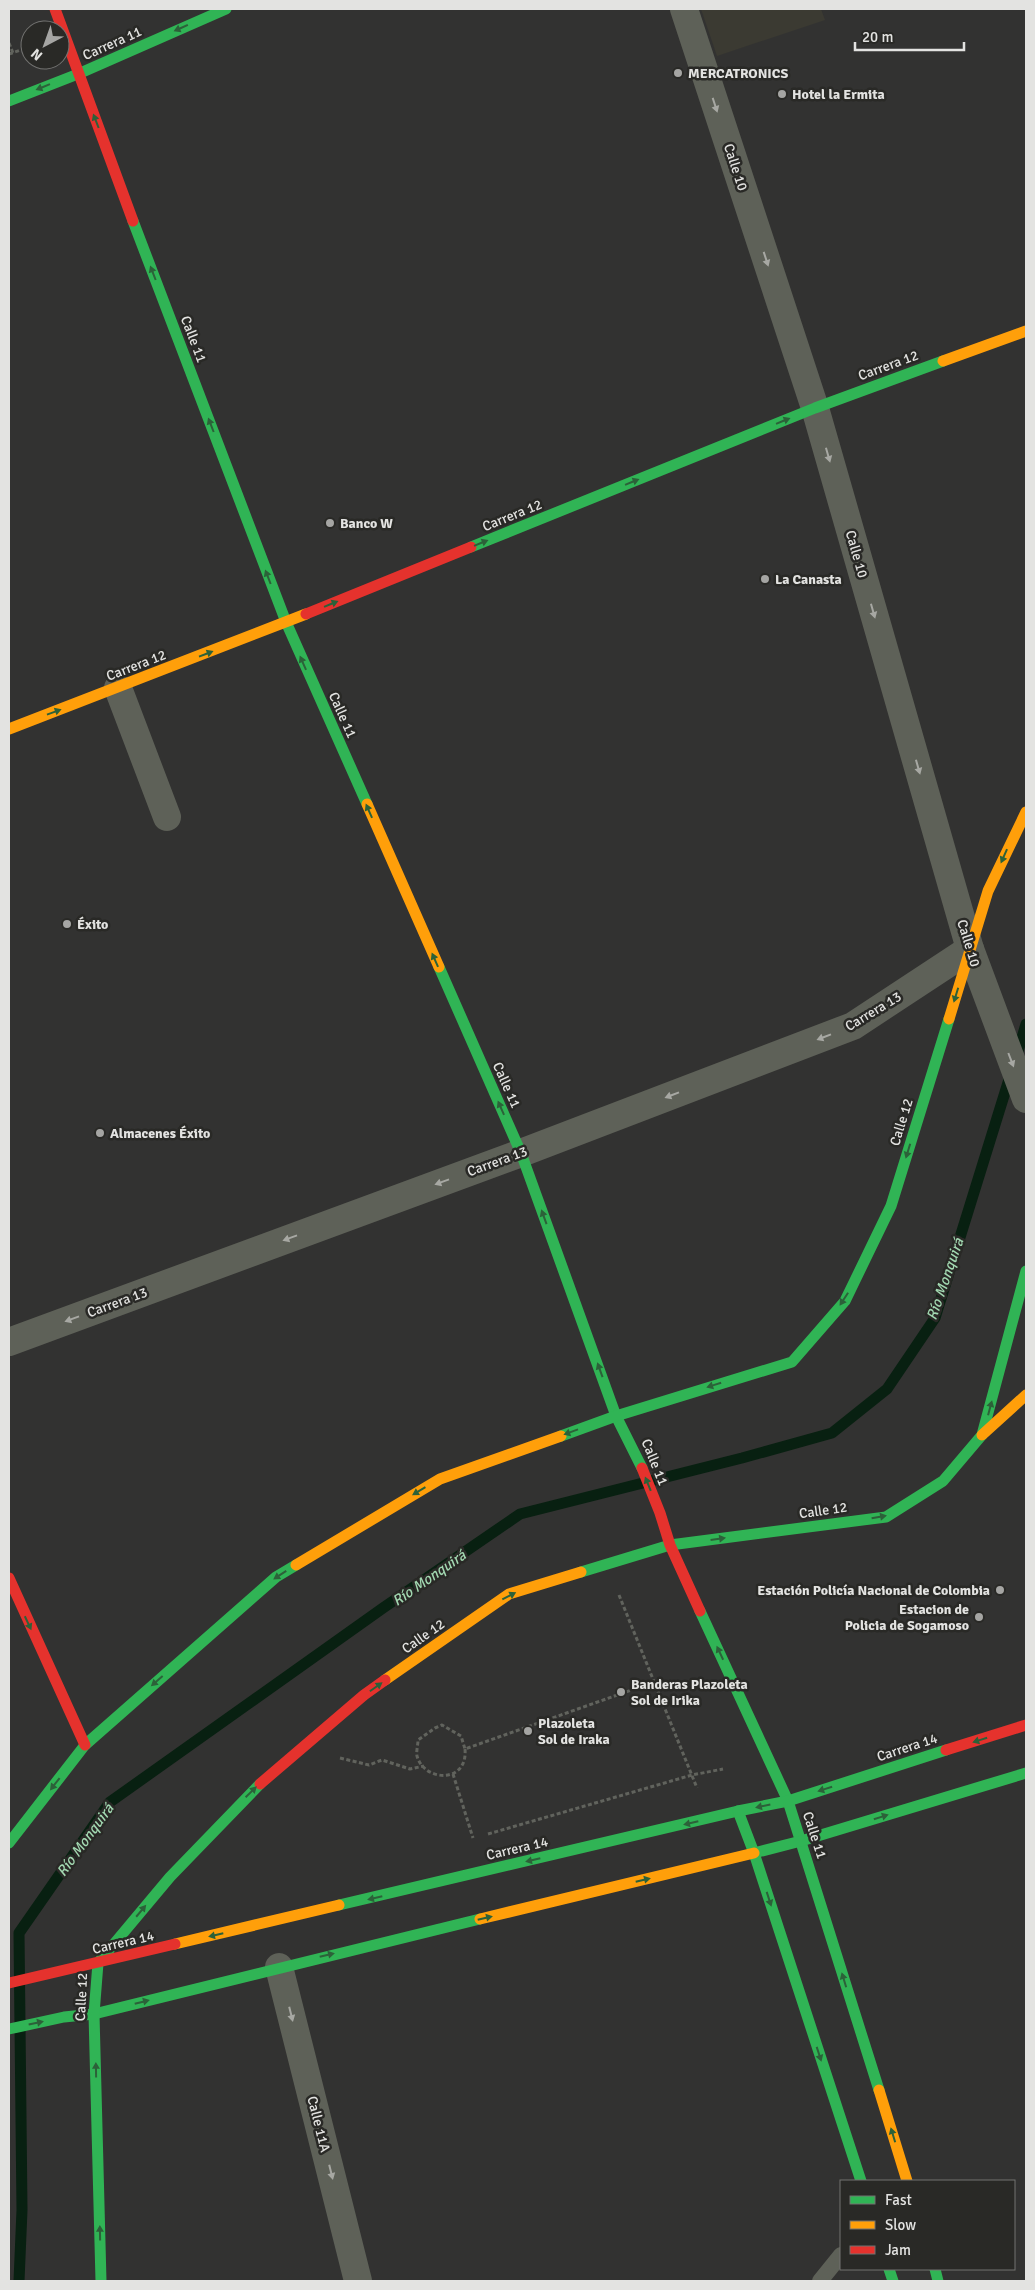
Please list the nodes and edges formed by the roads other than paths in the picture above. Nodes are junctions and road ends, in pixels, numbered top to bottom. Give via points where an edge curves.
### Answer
1 (55, 9) edge
2 (226, 9) edge
3 (684, 9) edge
4 (78, 74) junction
5 (9, 101) edge
6 (1026, 330) edge
7 (815, 408) junction
8 (286, 622) junction
9 (118, 688) junction
10 (9, 728) edge
11 (1026, 812) edge
12 (167, 817) dead end
13 (970, 949) junction
14 (1026, 1099) edge
15 (521, 1153) junction
16 (1026, 1271) edge
17 (9, 1342) edge
18 (1026, 1395) edge
19 (616, 1416) junction
20 (982, 1435) junction
21 (670, 1545) junction
22 (9, 1578) edge
23 (1026, 1725) edge
24 (85, 1745) junction
25 (1026, 1773) edge
26 (788, 1801) junction
27 (738, 1811) junction
28 (801, 1841) junction
29 (9, 1843) edge
30 (754, 1853) junction
31 (98, 1963) junction
32 (279, 1967) junction
33 (9, 1983) edge
34 (94, 2014) junction
35 (9, 2029) edge
36 (861, 2180) edge
37 (907, 2180) edge
38 (840, 2256) edge
39 (101, 2281) edge
40 (358, 2281) edge
41 (820, 2281) edge

1 - 4 street, Calle 11
2 -> 4 street, Carrera 11
3 -> 7 street, Calle 10
4 -> 5 street, Carrera 11
8 -> 4 street, Calle 11
6 - 7 street, Carrera 12
8 -> 7 street, Carrera 12
7 -> 13 street, Calle 10
9 -> 8 street, Carrera 12
15 -> 8 street, Calle 11
10 -> 9 street, Carrera 12
9 - 12 street
11 -> 13 street, Calle 12 via 988,891
13 -> 14 street, Calle 10
13 -> 15 street, Carrera 13 via 853,1026
13 -> 19 street, Calle 12 via 891,1206 845,1300 792,1362
15 -> 17 street, Carrera 13
19 -> 15 street, Calle 11
20 -> 16 street, Calle 12
18 - 20 street
21 -> 19 street, Calle 11 via 629,1439
19 -> 24 street, Calle 12 via 440,1479 276,1577
21 -> 20 street, Calle 12 via 886,1517 943,1480
26 -> 21 street, Calle 11
31 -> 21 street, Calle 12 via 170,1877 251,1790 364,1695 510,1594
22 -> 24 street
23 -> 26 street, Carrera 14
24 -> 29 street, Calle 12
28 -> 25 street
26 -> 27 street, Carrera 14
26 - 28 street, Calle 11
27 - 30 street
27 -> 31 street, Carrera 14
28 - 30 street
37 -> 28 street, Calle 11
32 -> 30 street
30 -> 36 street
31 - 33 street, Carrera 14
31 - 34 street, Calle 12
34 -> 32 street
32 -> 40 street, Calle 11A
35 -> 34 street
39 -> 34 street, Calle 12
38 - 41 lane

